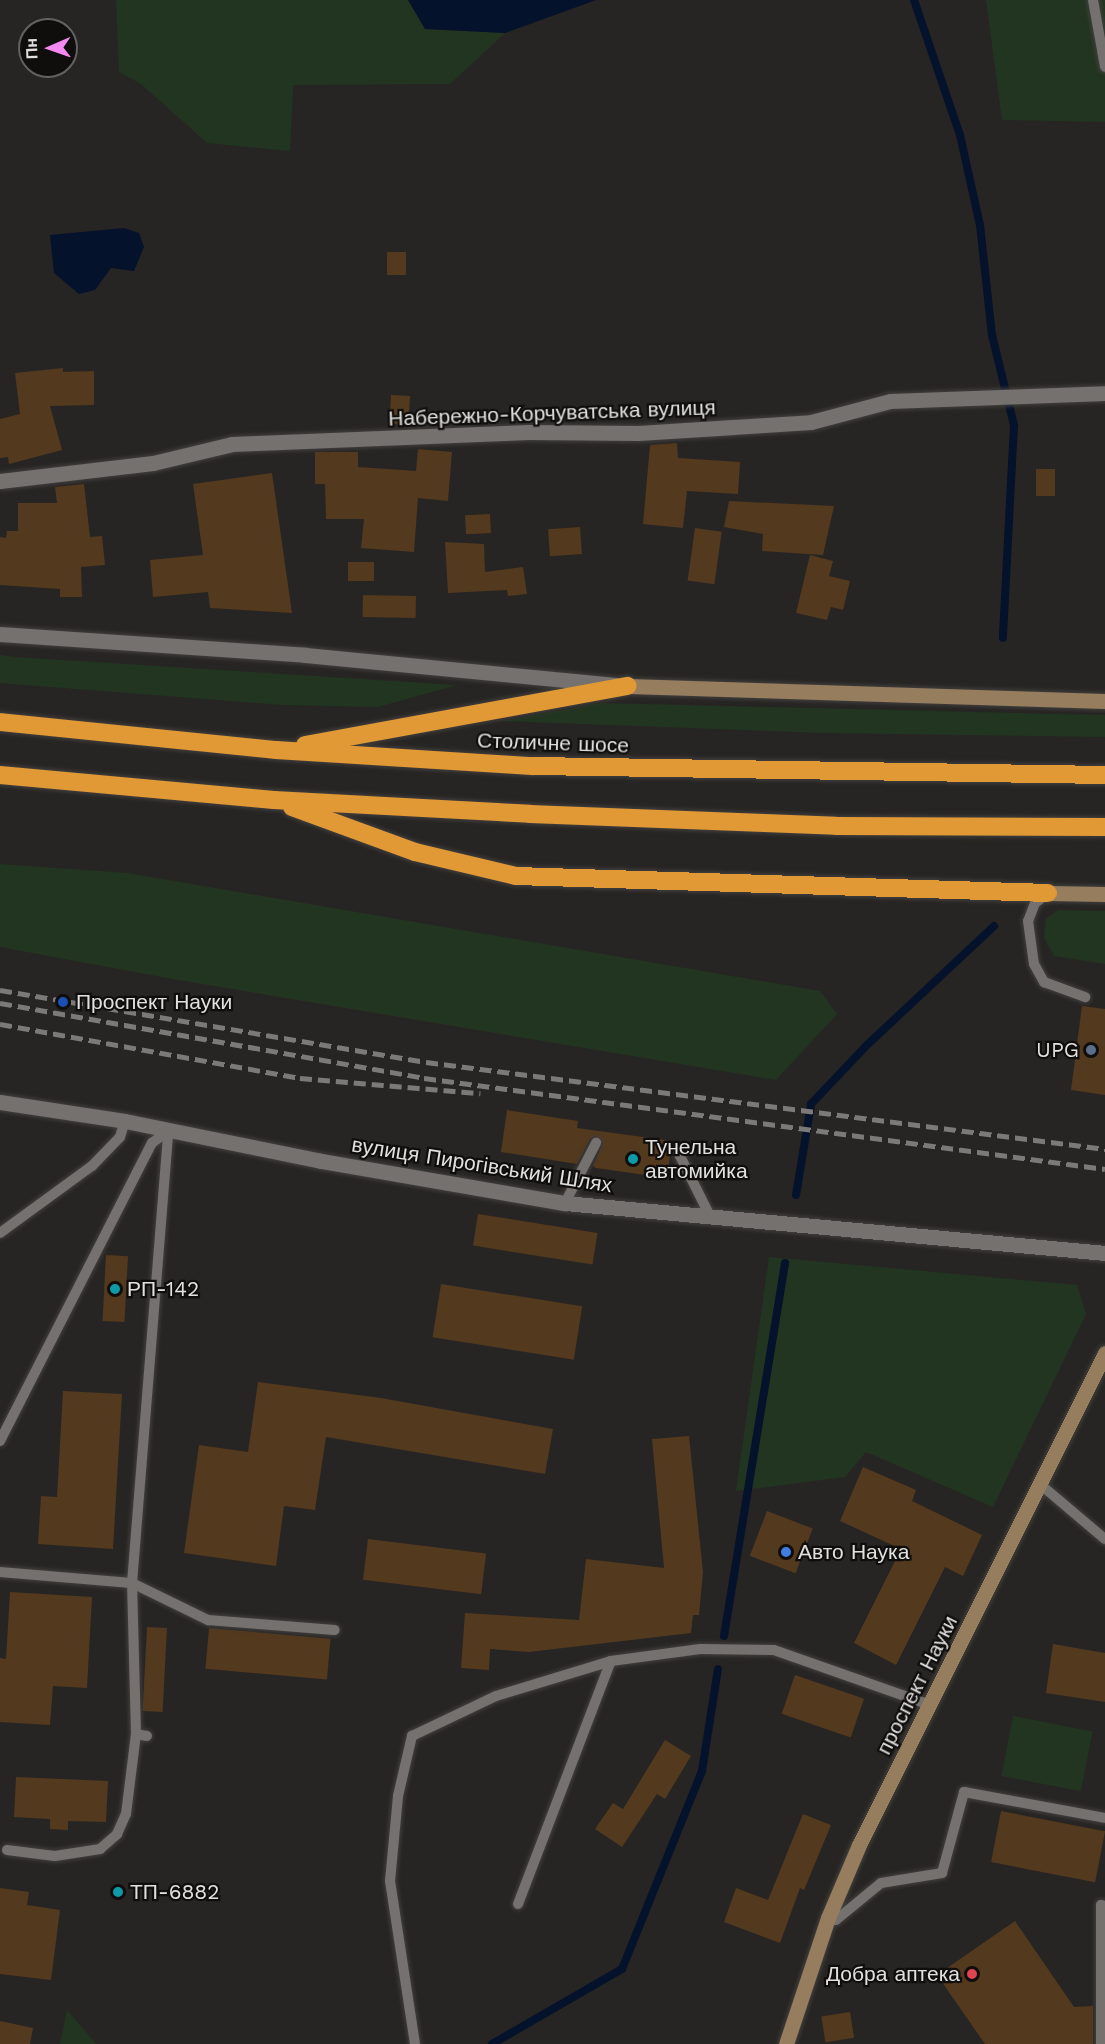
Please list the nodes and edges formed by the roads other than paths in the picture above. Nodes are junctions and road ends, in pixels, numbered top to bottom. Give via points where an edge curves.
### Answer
1 (1093, 0) edge
2 (1105, 66) edge
3 (1105, 393) edge
4 (0, 481) edge
5 (0, 634) edge
6 (628, 686) junction
7 (1105, 701) edge
8 (0, 722) edge
9 (276, 750) junction
10 (0, 775) edge
11 (1105, 775) edge
12 (274, 800) junction
13 (1105, 827) edge
14 (1048, 893) junction
15 (1105, 894) edge
16 (1085, 997) dead end
17 (0, 1102) edge
18 (125, 1121) junction
19 (168, 1131) junction
20 (596, 1143) dead end
21 (678, 1152) dead end
22 (565, 1203) junction
23 (711, 1218) junction
24 (0, 1233) edge
25 (1105, 1253) edge
26 (1105, 1353) edge
27 (0, 1441) edge
28 (1041, 1485) junction
29 (1105, 1539) edge
30 (0, 1572) edge
31 (132, 1582) junction
32 (335, 1630) dead end
33 (611, 1661) junction
34 (930, 1705) junction
35 (1105, 1818) edge
36 (7, 1850) dead end
37 (518, 1904) dead end
38 (1105, 1906) edge
39 (828, 1918) junction
40 (415, 2044) edge
41 (786, 2044) edge
42 (1101, 2044) edge

1 - 2 lane
3 - 4 street, Набережно-Корчуватська вулиця via 890,401 811,422 638,433 529,432 232,444 153,463
5 - 6 street via 305,654
6 - 7 main road
6 - 9 highway
8 - 9 highway, Столичне шосе
9 - 11 highway, Столичне шосе via 533,766
10 - 12 highway
12 - 13 highway via 836,826
12 - 14 highway via 415,852 516,876
14 - 15 main road
14 - 16 lane via 1035,903 1028,921 1034,964 1044,982
17 - 18 street, вулиця Пирогівський Шлях
18 - 19 street, вулиця Пирогівський Шлях
18 - 24 lane via 120,1137 92,1166
19 - 22 street, вулиця Пирогівський Шлях
19 - 27 lane via 152,1143
19 - 31 lane
20 - 22 lane
21 - 23 lane
22 - 23 street, вулиця Пирогівський Шлях
23 - 25 street, вулиця Пирогівський Шлях
26 - 28 main road, проспект Науки
28 - 29 lane
28 - 34 main road, проспект Науки
30 - 31 lane
31 - 32 lane via 208,1620
31 - 36 lane via 141,1735 126,1814 117,1834 100,1849 55,1856
33 - 34 lane via 700,1649 774,1650
33 - 37 lane
33 - 40 lane via 496,1696 412,1736 398,1796 390,1881
34 - 39 main road, проспект Науки
35 - 39 lane via 964,1792 942,1873 880,1883 836,1920
38 - 42 lane via 1101,1905
39 - 41 main road, проспект Науки

